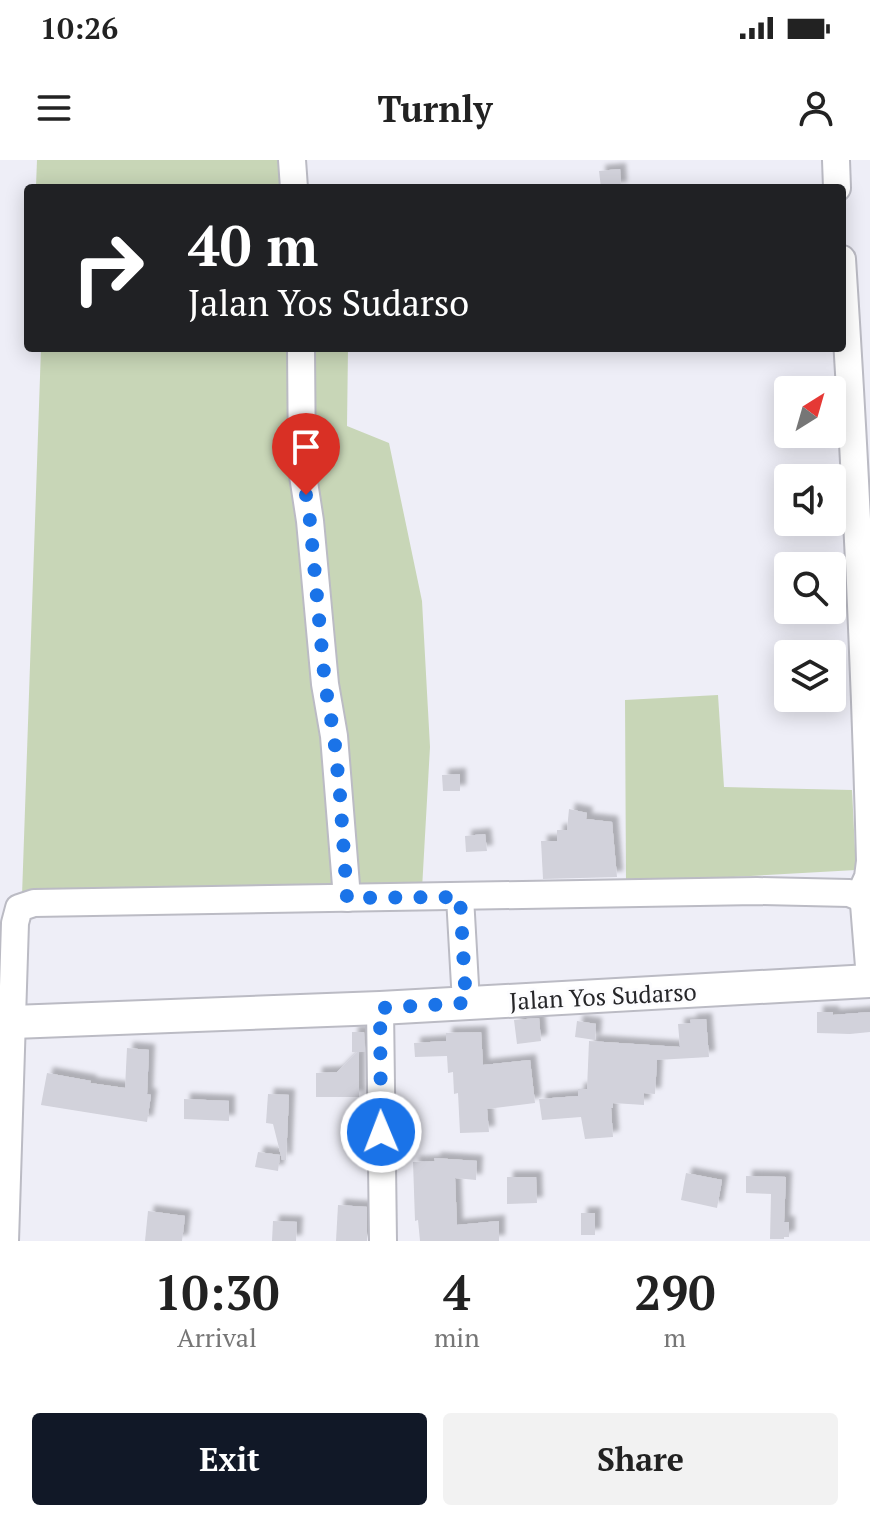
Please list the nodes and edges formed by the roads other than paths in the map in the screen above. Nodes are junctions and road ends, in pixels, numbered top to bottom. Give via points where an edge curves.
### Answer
1 (292, 160) edge
2 (836, 160) edge
3 (294, 184) edge
4 (837, 184) edge
5 (846, 322) edge
6 (301, 352) edge
7 (460, 897) junction
8 (859, 897) junction
9 (347, 898) junction
10 (870, 980) edge
11 (466, 1003) junction
12 (380, 1008) junction
13 (7, 1021) edge
14 (5, 1241) edge
15 (383, 1241) edge

1 - 3 street
2 - 4 street
5 - 8 street via 870,861
6 - 9 street via 302,469
7 - 8 street via 806,891
7 - 9 street
7 - 11 street
8 - 10 street via 864,904
9 - 13 street via 26,905 19,908 15,923
10 - 11 main road, Jalan Yos Sudarso
11 - 12 main road, Jalan Yos Sudarso
12 - 13 main road, Jalan Yos Sudarso
12 - 15 street
13 - 14 street

